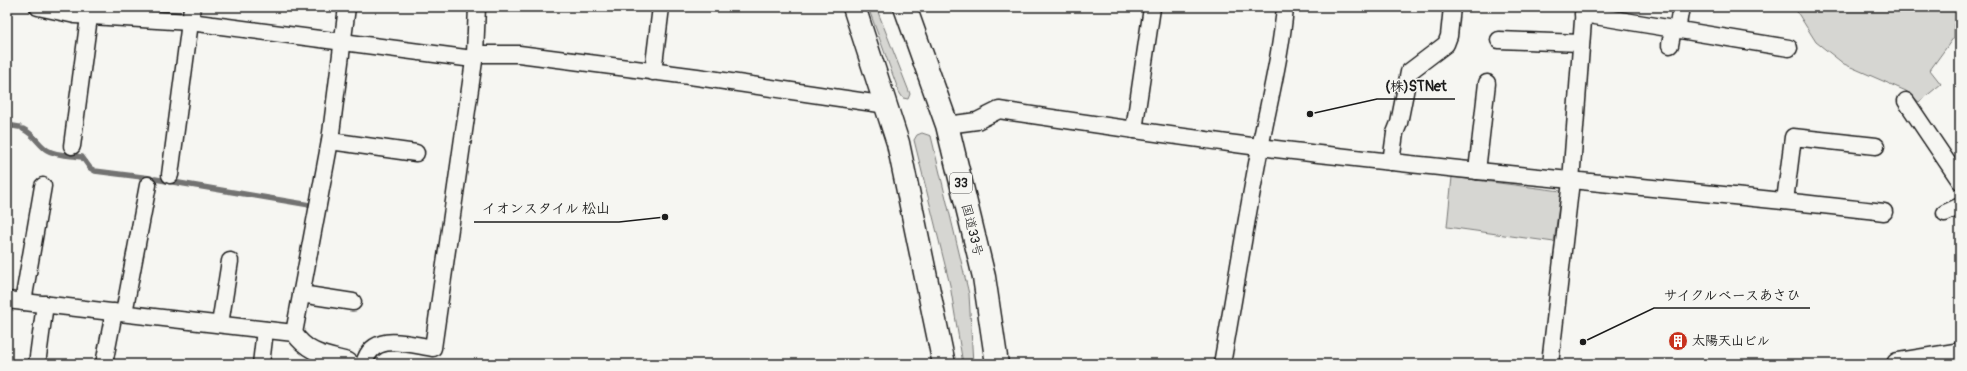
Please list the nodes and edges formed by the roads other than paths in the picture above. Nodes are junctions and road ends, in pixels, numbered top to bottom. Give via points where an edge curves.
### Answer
1 (346, 7) edge
2 (476, 7) edge
3 (661, 7) edge
4 (854, 7) edge
5 (906, 7) edge
6 (1286, 7) edge
7 (1452, 7) edge
8 (1681, 7) edge
9 (44, 8) edge
10 (1152, 8) dead end
11 (1584, 11) edge
12 (123, 12) edge
13 (191, 15) edge
14 (89, 17) junction
15 (1675, 29) junction
16 (1499, 40) dead end
17 (343, 43) junction
18 (1581, 43) junction
19 (1670, 45) dead end
20 (1789, 48) dead end
21 (474, 57) junction
22 (653, 72) junction
23 (1487, 83) dead end
24 (1906, 102) dead end
25 (887, 105) junction
26 (947, 125) junction
27 (1134, 130) junction
28 (330, 141) junction
29 (72, 146) dead end
30 (1876, 146) dead end
31 (1260, 147) junction
32 (416, 153) dead end
33 (1392, 162) junction
34 (1477, 171) junction
35 (170, 175) dead end
36 (1571, 181) junction
37 (1960, 181) edge
38 (148, 185) dead end
39 (43, 186) dead end
40 (1785, 200) junction
41 (1960, 206) edge
42 (1884, 212) dead end
43 (1945, 213) dead end
44 (230, 261) dead end
45 (301, 294) junction
46 (7, 300) edge
47 (23, 302) junction
48 (353, 302) dead end
49 (45, 304) junction
50 (119, 313) junction
51 (220, 324) junction
52 (265, 330) junction
53 (294, 333) junction
54 (1960, 354) edge
55 (37, 364) edge
56 (104, 364) edge
57 (261, 364) edge
58 (352, 364) edge
59 (364, 364) edge
60 (944, 364) edge
61 (997, 364) edge
62 (1222, 364) edge
63 (1550, 364) edge
64 (1898, 364) edge

1 - 17 street
2 - 21 street
3 - 22 street
4 - 25 highway
5 - 26 highway, 国道33号 / 33
6 - 31 street via 1273,90
7 - 33 street via 1446,44 1409,72 1395,133
8 - 15 street
9 - 14 street
10 - 27 street
11 - 15 street
11 - 18 street
12 - 13 street
12 - 14 street
13 - 17 street
13 - 35 street
14 - 29 street
15 - 19 street
15 - 20 street
16 - 18 street
17 - 21 street
17 - 28 street
18 - 36 street
21 - 22 street via 519,54
21 - 59 street via 433,348 388,342 378,344 368,353
22 - 25 street
23 - 34 street
24 - 37 street
25 - 60 highway via 898,143
26 - 27 street via 977,121 999,110
26 - 61 highway, 国道33号 / 33 via 984,278
27 - 31 street
28 - 32 street
28 - 45 street
30 - 40 street via 1793,137
31 - 33 street
31 - 62 street
33 - 34 street
34 - 36 street
36 - 40 street
36 - 63 street
38 - 50 street
39 - 47 street
40 - 42 street
41 - 43 street
44 - 51 street
45 - 48 street
45 - 53 street
46 - 47 street
47 - 49 street
49 - 50 street
49 - 55 street
50 - 51 street
50 - 56 street
51 - 52 street
52 - 53 street
52 - 57 street
53 - 58 street via 302,344 315,352
54 - 64 highway

